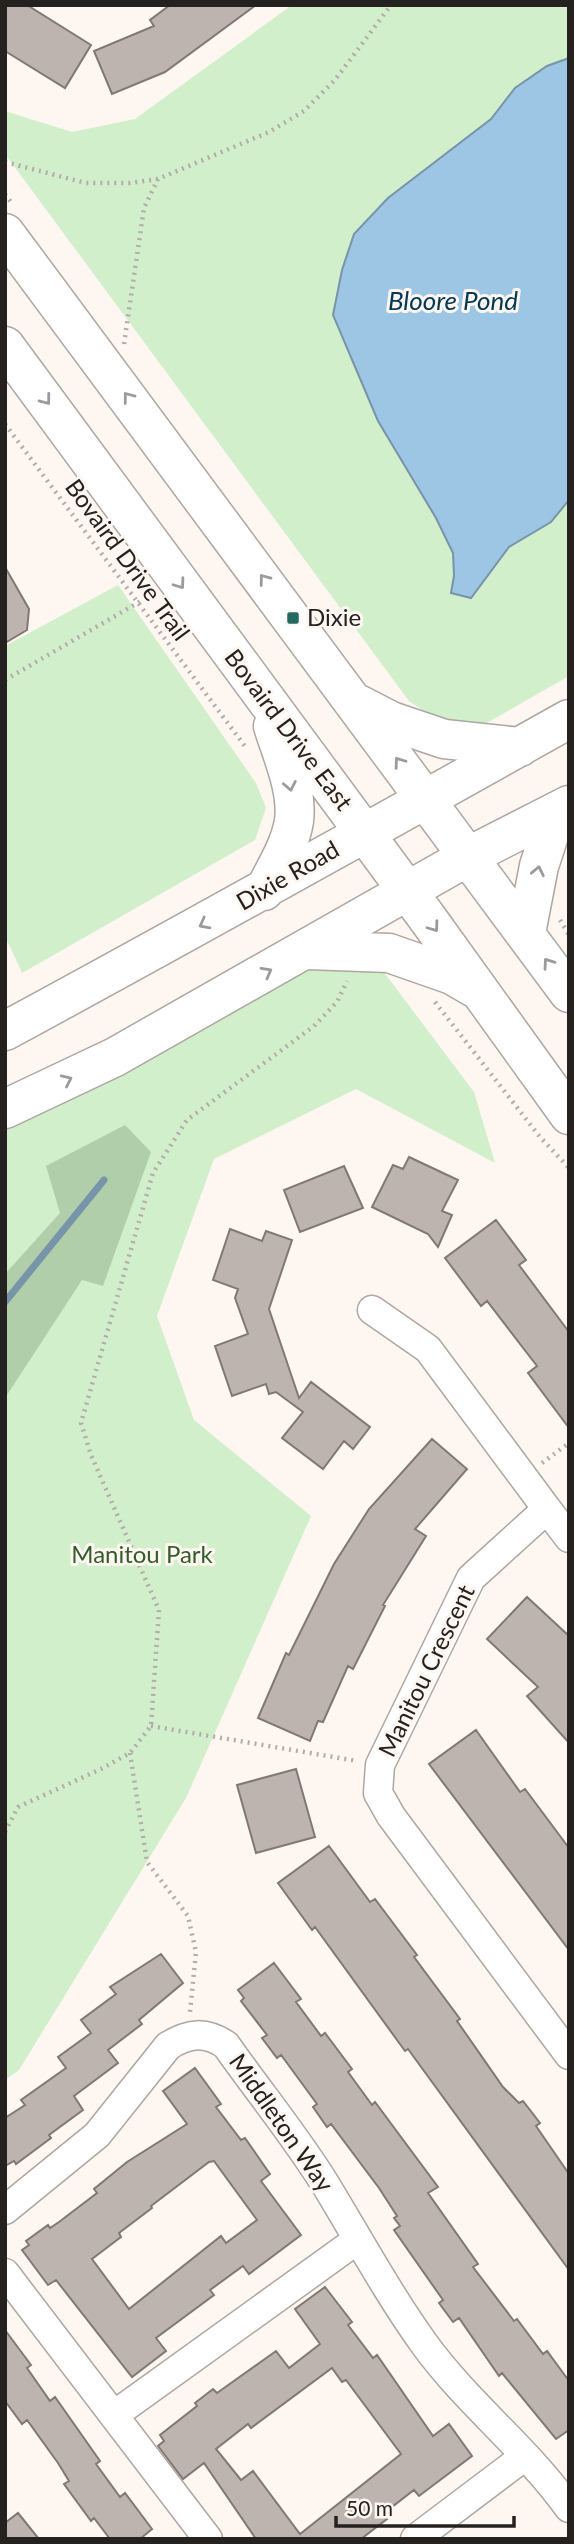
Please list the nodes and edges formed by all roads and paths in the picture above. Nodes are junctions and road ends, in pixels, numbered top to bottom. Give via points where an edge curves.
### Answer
1 (391, 5) edge
2 (5, 162) edge
3 (158, 178) junction
4 (5, 233) edge
5 (5, 346) edge
6 (123, 348) dead end
7 (5, 424) edge
8 (177, 580) junction
9 (137, 603) junction
10 (5, 680) edge
11 (264, 698) junction
12 (355, 702) junction
13 (569, 719) edge
14 (520, 747) junction
15 (252, 756) dead end
16 (426, 799) junction
17 (563, 808) edge
18 (363, 833) junction
19 (469, 856) junction
20 (264, 891) junction
21 (408, 892) junction
22 (569, 921) edge
23 (544, 929) junction
24 (306, 950) junction
25 (348, 977) dead end
26 (479, 990) junction
27 (569, 993) edge
28 (434, 1001) dead end
29 (5, 1031) edge
30 (5, 1108) edge
31 (569, 1115) edge
32 (569, 1168) edge
33 (372, 1310) dead end
34 (569, 1443) edge
35 (525, 1477) junction
36 (547, 1509) junction
37 (569, 1538) edge
38 (151, 1726) junction
39 (130, 1753) junction
40 (380, 1765) junction
41 (5, 1832) edge
42 (197, 2034) junction
43 (569, 2054) edge
44 (5, 2210) edge
45 (357, 2240) junction
46 (5, 2273) edge
47 (114, 2415) junction
48 (525, 2456) junction
49 (569, 2508) edge
50 (208, 2539) edge
51 (415, 2539) edge

1 - 3 path via 335,80 304,111 269,132
2 - 3 path via 86,183
3 - 6 path via 144,208
12 -> 4 main road
5 -> 8 main road, Bovaird Drive East
7 - 9 path, Bovaird Drive Trail
8 - 9 path
8 -> 11 main road, Bovaird Drive East
9 - 10 path
9 - 15 path, Bovaird Drive Trail
11 - 18 main road, Bovaird Drive East
11 -> 20 main road via 291,786 294,820
12 - 14 main road via 391,721 444,738
16 -> 12 main road
13 - 14 main road, Dixie Road
14 - 16 main road, Dixie Road
16 - 18 main road, Dixie Road
16 - 19 main road
17 - 19 main road
23 -> 17 main road via 539,866
18 - 20 main road, Dixie Road
18 - 21 main road, Bovaird Drive East
19 - 21 main road
19 - 23 main road
20 -> 29 main road, Dixie Road
21 - 24 main road
21 -> 26 main road, Bovaird Drive East
22 - 23 path
27 -> 23 main road
24 - 26 main road via 389,953 452,975
30 -> 24 main road via 115,1058
25 - 38 path via 337,1002 314,1026 187,1120 153,1172 82,1423 91,1455 159,1609
26 - 31 main road, Bovaird Drive East
28 - 32 path
33 - 35 street via 428,1349
34 - 35 path
35 - 36 street
36 - 37 street
36 - 40 street, Manitou Crescent via 471,1578
38 - 39 path
38 - 40 path
39 - 41 path via 18,1807
39 - 42 path via 147,1863 188,1916 196,1952 190,2012
40 - 43 street, Manitou Crescent via 377,1793 391,1816
42 - 44 street via 168,2046 97,2135
42 - 45 street, Middleton Way via 226,2045 326,2186
45 - 47 street
45 - 48 street, Middleton Way via 425,2345
46 - 47 street
47 - 50 street
48 - 49 street, Middleton Way
48 - 51 street

